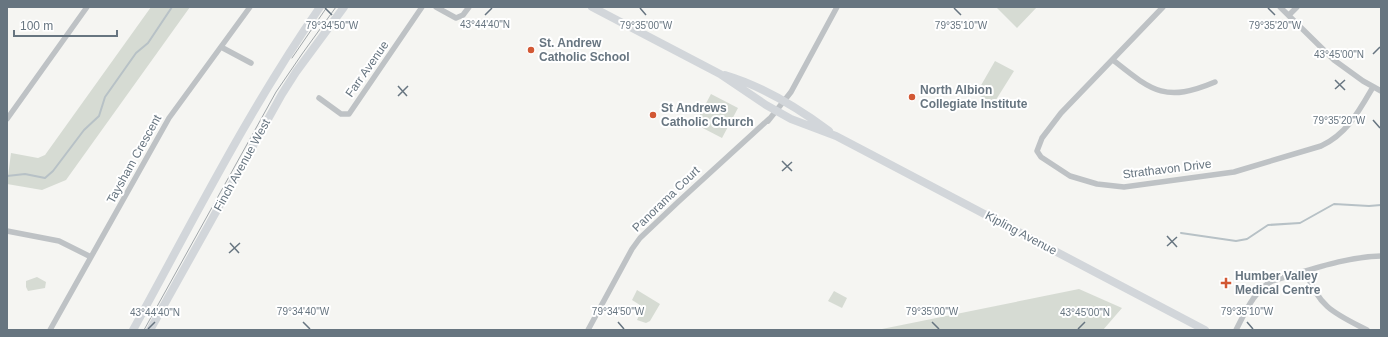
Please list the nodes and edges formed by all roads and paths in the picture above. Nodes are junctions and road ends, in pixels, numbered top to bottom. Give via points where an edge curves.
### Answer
1 (87, 7) edge
2 (250, 7) edge
3 (320, 7) edge
4 (344, 7) edge
5 (422, 7) edge
6 (436, 7) edge
7 (469, 7) edge
8 (592, 7) edge
9 (837, 7) edge
10 (1164, 7) edge
11 (1280, 7) edge
12 (1297, 7) edge
13 (1289, 15) junction
14 (221, 47) junction
15 (1113, 60) junction
16 (251, 63) dead end
17 (720, 74) junction
18 (1215, 82) dead end
19 (1373, 87) junction
20 (1381, 91) edge
21 (319, 98) dead end
22 (784, 102) junction
23 (7, 105) edge
24 (14, 107) junction
25 (776, 111) junction
26 (7, 119) edge
27 (836, 136) junction
28 (7, 231) edge
29 (1381, 256) edge
30 (91, 257) junction
31 (1306, 272) junction
32 (50, 330) edge
33 (133, 330) edge
34 (150, 330) edge
35 (588, 330) edge
36 (1205, 330) edge
37 (1236, 330) edge
38 (1367, 330) edge

1 - 24 street
2 - 14 street, Taysham Crescent
3 - 33 main road, Finch Avenue West via 290,50 247,124
4 - 34 main road, Finch Avenue West via 282,94
5 - 21 street, Farr Avenue via 349,114 341,114
6 - 7 street via 456,18 463,15
8 - 17 main road, Kipling Avenue
9 - 22 street
10 - 15 street, Strathavon Drive
11 - 13 street
12 - 13 street
13 - 19 street via 1334,60
14 - 16 street
14 - 30 street, Taysham Crescent via 169,118
15 - 18 street via 1145,85 1168,93 1193,92
15 - 19 street, Strathavon Drive via 1061,113 1042,138 1037,152 1040,158 1070,176 1097,184 1124,187 1234,172 1321,146 1343,132 1353,121
17 - 22 main road, Kipling Avenue via 743,80
17 - 25 main road, Kipling Avenue
19 - 20 street
22 - 25 street
22 - 27 main road, Kipling Avenue
23 - 24 street
24 - 26 street
25 - 27 main road, Kipling Avenue
25 - 35 street, Panorama Court via 640,238
27 - 36 main road, Kipling Avenue
28 - 30 street via 59,241
29 - 31 street via 1346,259
30 - 32 street, Taysham Crescent
31 - 37 street via 1263,286 1255,294
31 - 38 street via 1323,304 1334,313

